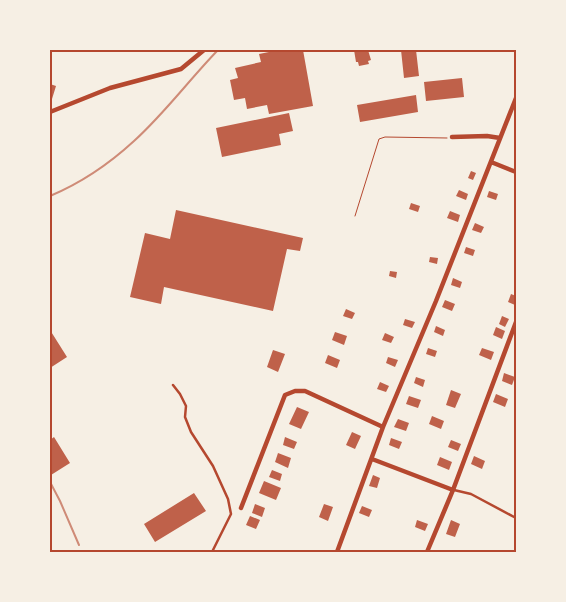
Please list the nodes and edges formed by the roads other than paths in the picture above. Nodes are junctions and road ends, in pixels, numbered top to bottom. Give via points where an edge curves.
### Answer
1 (204, 50) edge
2 (516, 98) edge
3 (50, 112) edge
4 (452, 137) road end
5 (500, 138) junction
6 (491, 162) junction
7 (516, 172) edge
8 (516, 322) edge
9 (173, 385) dead end
10 (383, 427) junction
11 (372, 459) junction
12 (453, 490) junction
13 (241, 508) dead end
14 (516, 518) edge
15 (212, 552) edge
16 (337, 552) edge
17 (427, 552) edge

1 - 3 street via 180,69 110,88
2 - 5 street
4 - 5 street
5 - 6 street
6 - 7 street
6 - 10 street
8 - 12 street
9 - 15 lane via 186,406 185,417 191,432 213,466 232,514
10 - 11 street
10 - 13 street via 305,391 286,394
11 - 12 street
11 - 16 street
12 - 14 lane via 471,494
12 - 17 street

